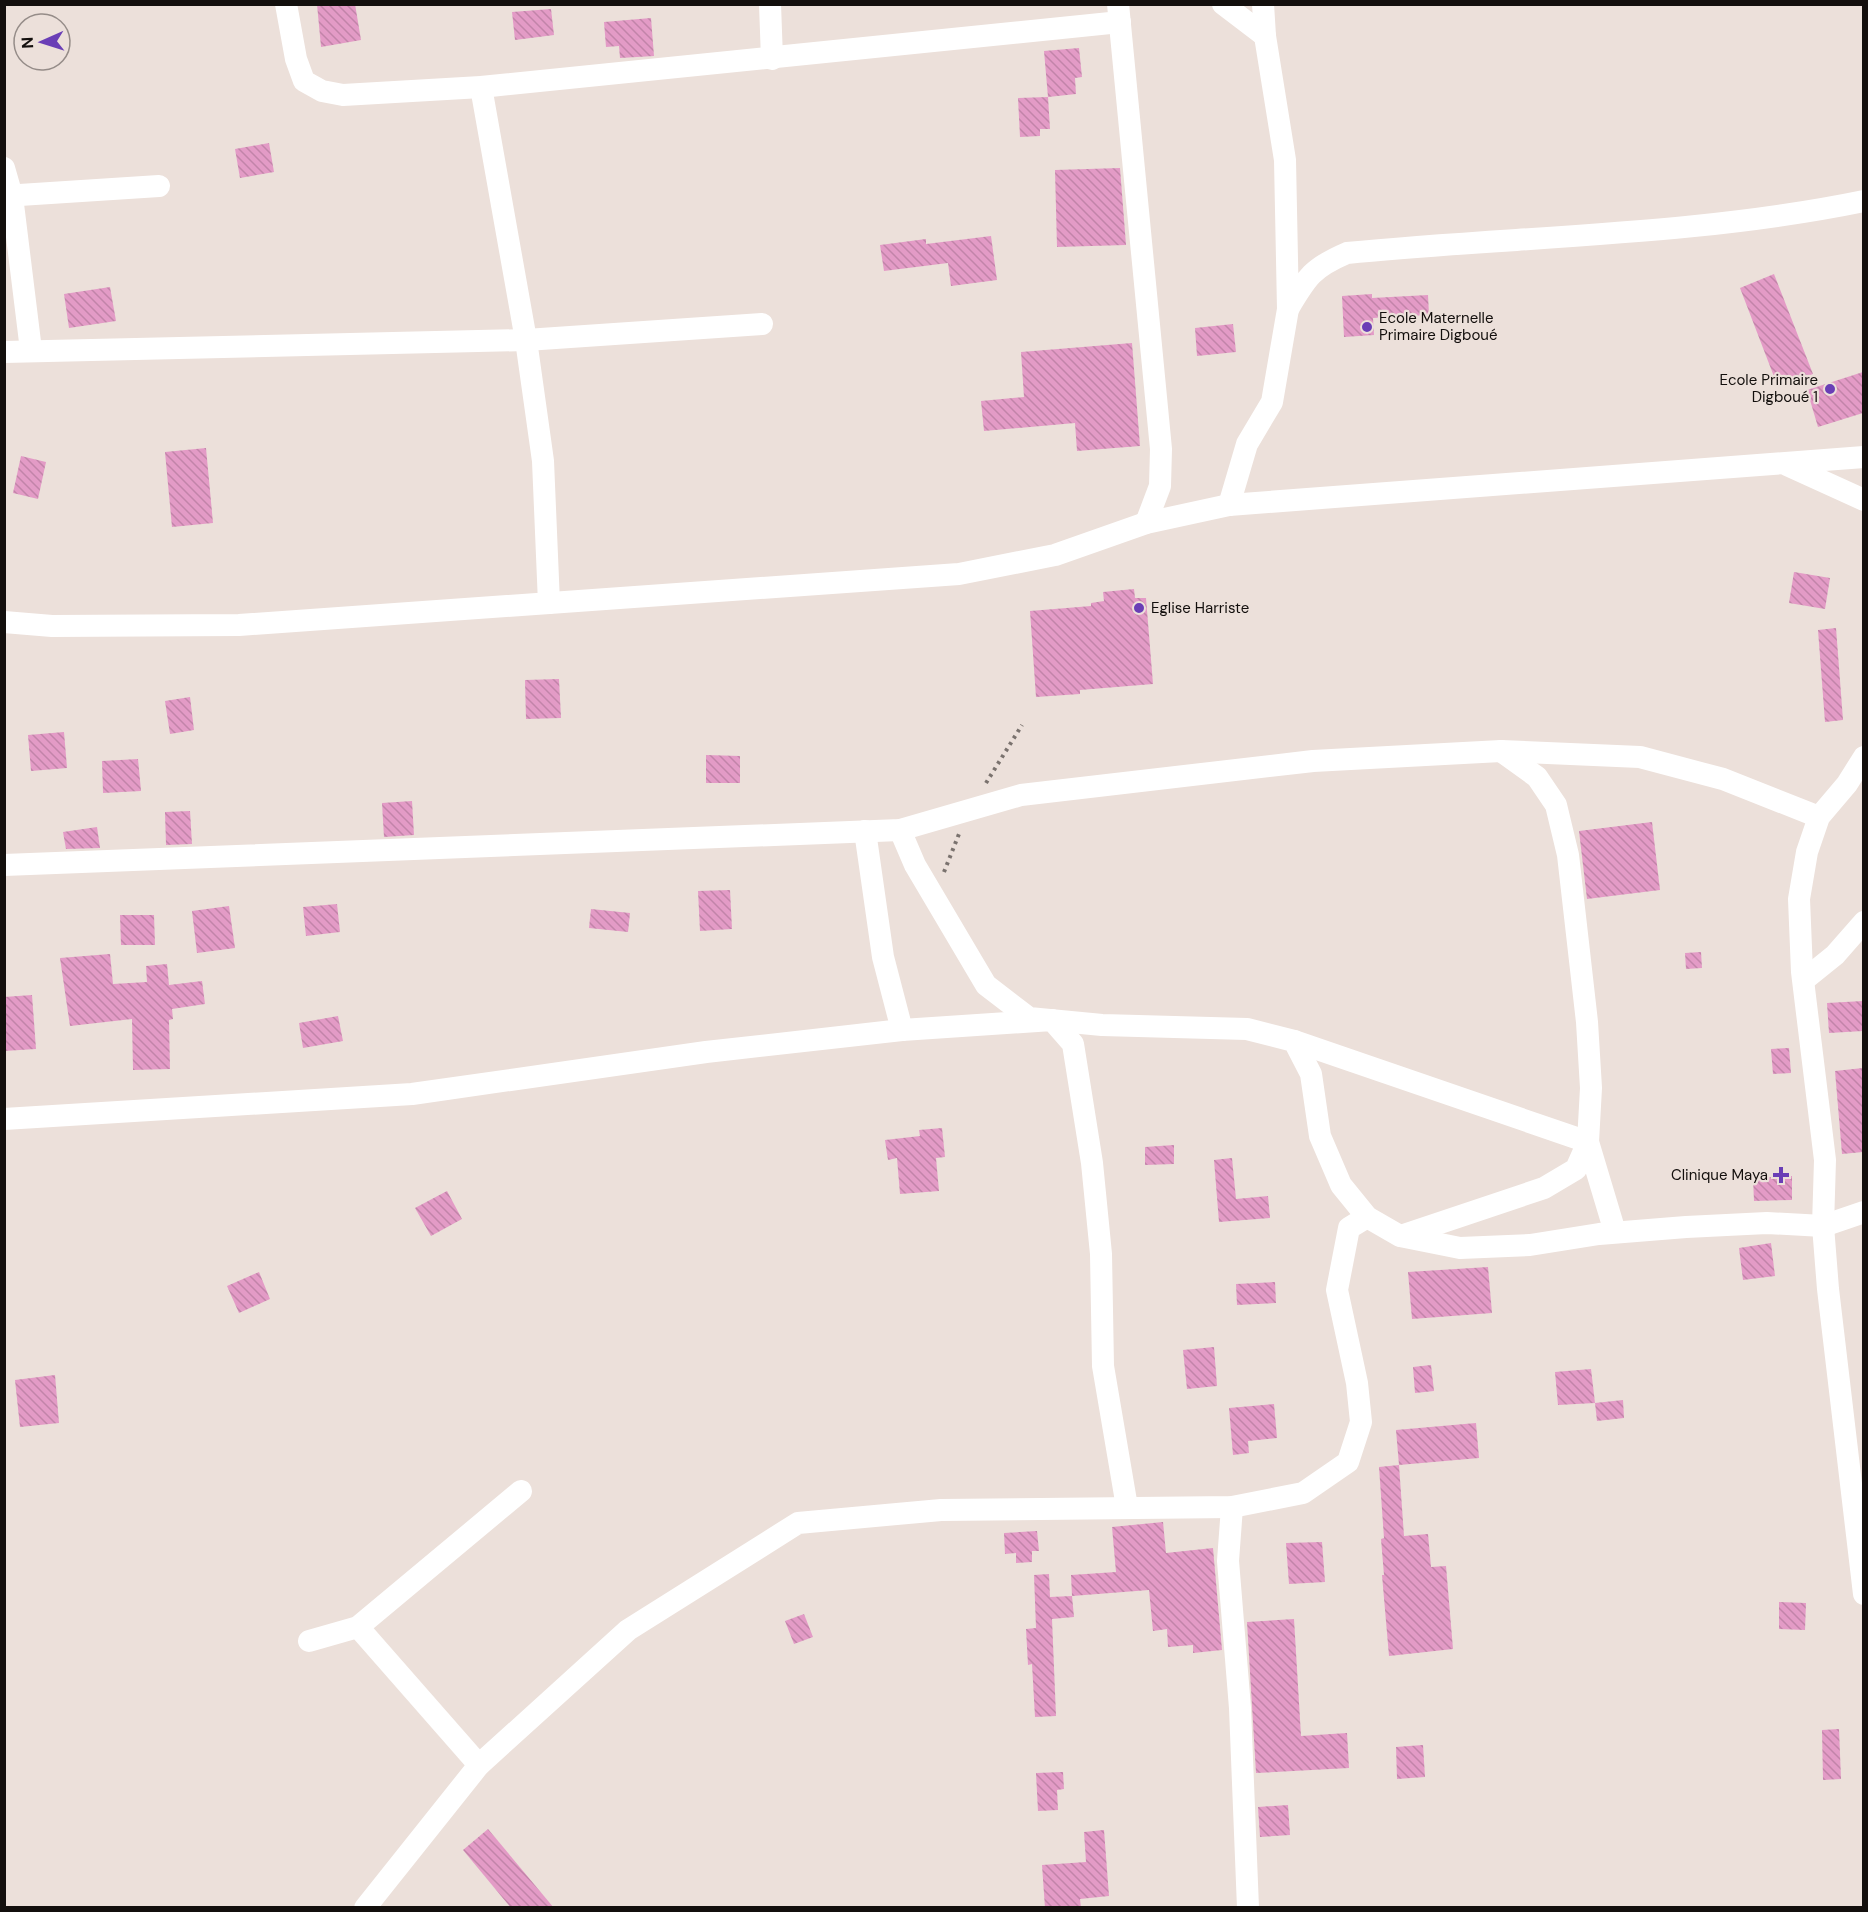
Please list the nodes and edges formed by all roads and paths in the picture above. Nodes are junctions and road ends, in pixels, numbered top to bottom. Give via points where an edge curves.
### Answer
1 (286, 4) edge
2 (770, 4) edge
3 (1222, 4) edge
4 (1263, 4) edge
5 (1119, 13) edge
6 (1265, 36) junction
7 (772, 59) junction
8 (481, 87) junction
9 (4, 168) edge
10 (159, 186) dead end
11 (8, 196) edge
12 (1863, 201) edge
13 (1288, 309) junction
14 (762, 324) dead end
15 (526, 340) junction
16 (31, 350) junction
17 (4, 352) edge
18 (1863, 457) edge
19 (1783, 463) junction
20 (1863, 501) edge
21 (1229, 505) junction
22 (1146, 523) junction
23 (549, 603) junction
24 (4, 622) edge
25 (1501, 752) junction
26 (1863, 758) edge
27 (1819, 817) junction
28 (900, 830) junction
29 (866, 831) junction
30 (4, 866) edge
31 (1863, 922) edge
32 (1804, 980) junction
33 (1052, 1020) junction
34 (902, 1030) junction
35 (1294, 1041) junction
36 (4, 1119) edge
37 (1588, 1142) junction
38 (1863, 1212) edge
39 (1367, 1217) junction
40 (1823, 1226) junction
41 (1615, 1232) junction
42 (1400, 1236) junction
43 (521, 1491) dead end
44 (1127, 1507) junction
45 (1232, 1507) junction
46 (1863, 1594) edge
47 (358, 1627) junction
48 (309, 1641) dead end
49 (479, 1765) junction
50 (365, 1908) edge
51 (1248, 1908) edge

1 - 8 street via 304,81 322,90 343,95
2 - 7 street
3 - 6 street
4 - 6 street
5 - 7 street
5 - 22 street via 1161,449 1160,486
6 - 13 street via 1285,159
7 - 8 street
8 - 15 street
9 - 11 street
10 - 11 street
11 - 16 street
12 - 13 street via 1807,213 1656,230 1347,253 1320,264
13 - 21 street via 1272,402 1247,444
14 - 15 street
15 - 16 street
15 - 23 street via 543,461
16 - 17 street
18 - 19 street
19 - 20 street
19 - 21 street
21 - 22 street
22 - 23 street via 1055,555 959,574
23 - 24 street via 239,625 52,626
25 - 27 street via 1640,757 1724,779
25 - 28 street via 1313,761 1021,795
25 - 37 street via 1537,777 1556,805 1568,855 1587,1022 1591,1088
26 - 27 street
27 - 32 street via 1807,852 1799,899
28 - 29 street
28 - 33 street via 924,881 986,985 1029,1018
29 - 30 street
29 - 34 street via 883,957
31 - 32 street via 1835,955
32 - 40 street via 1825,1160
33 - 34 street
33 - 35 street via 1247,1029
33 - 44 street via 1073,1044 1092,1163 1101,1254 1103,1366
34 - 36 street via 706,1052 412,1094
35 - 37 street
35 - 39 street via 1311,1074 1320,1136 1341,1185
37 - 41 street
37 - 42 street via 1576,1169 1544,1188
38 - 40 street
39 - 42 street
39 - 45 street via 1349,1228 1337,1290 1357,1383 1361,1422 1348,1462 1303,1492
40 - 41 street via 1767,1223
40 - 46 street
41 - 42 street via 1530,1245 1460,1248
43 - 47 street
44 - 45 street
44 - 49 street via 941,1510 798,1523 628,1630
45 - 51 street via 1228,1562 1240,1708
47 - 48 street
47 - 49 street
49 - 50 street

